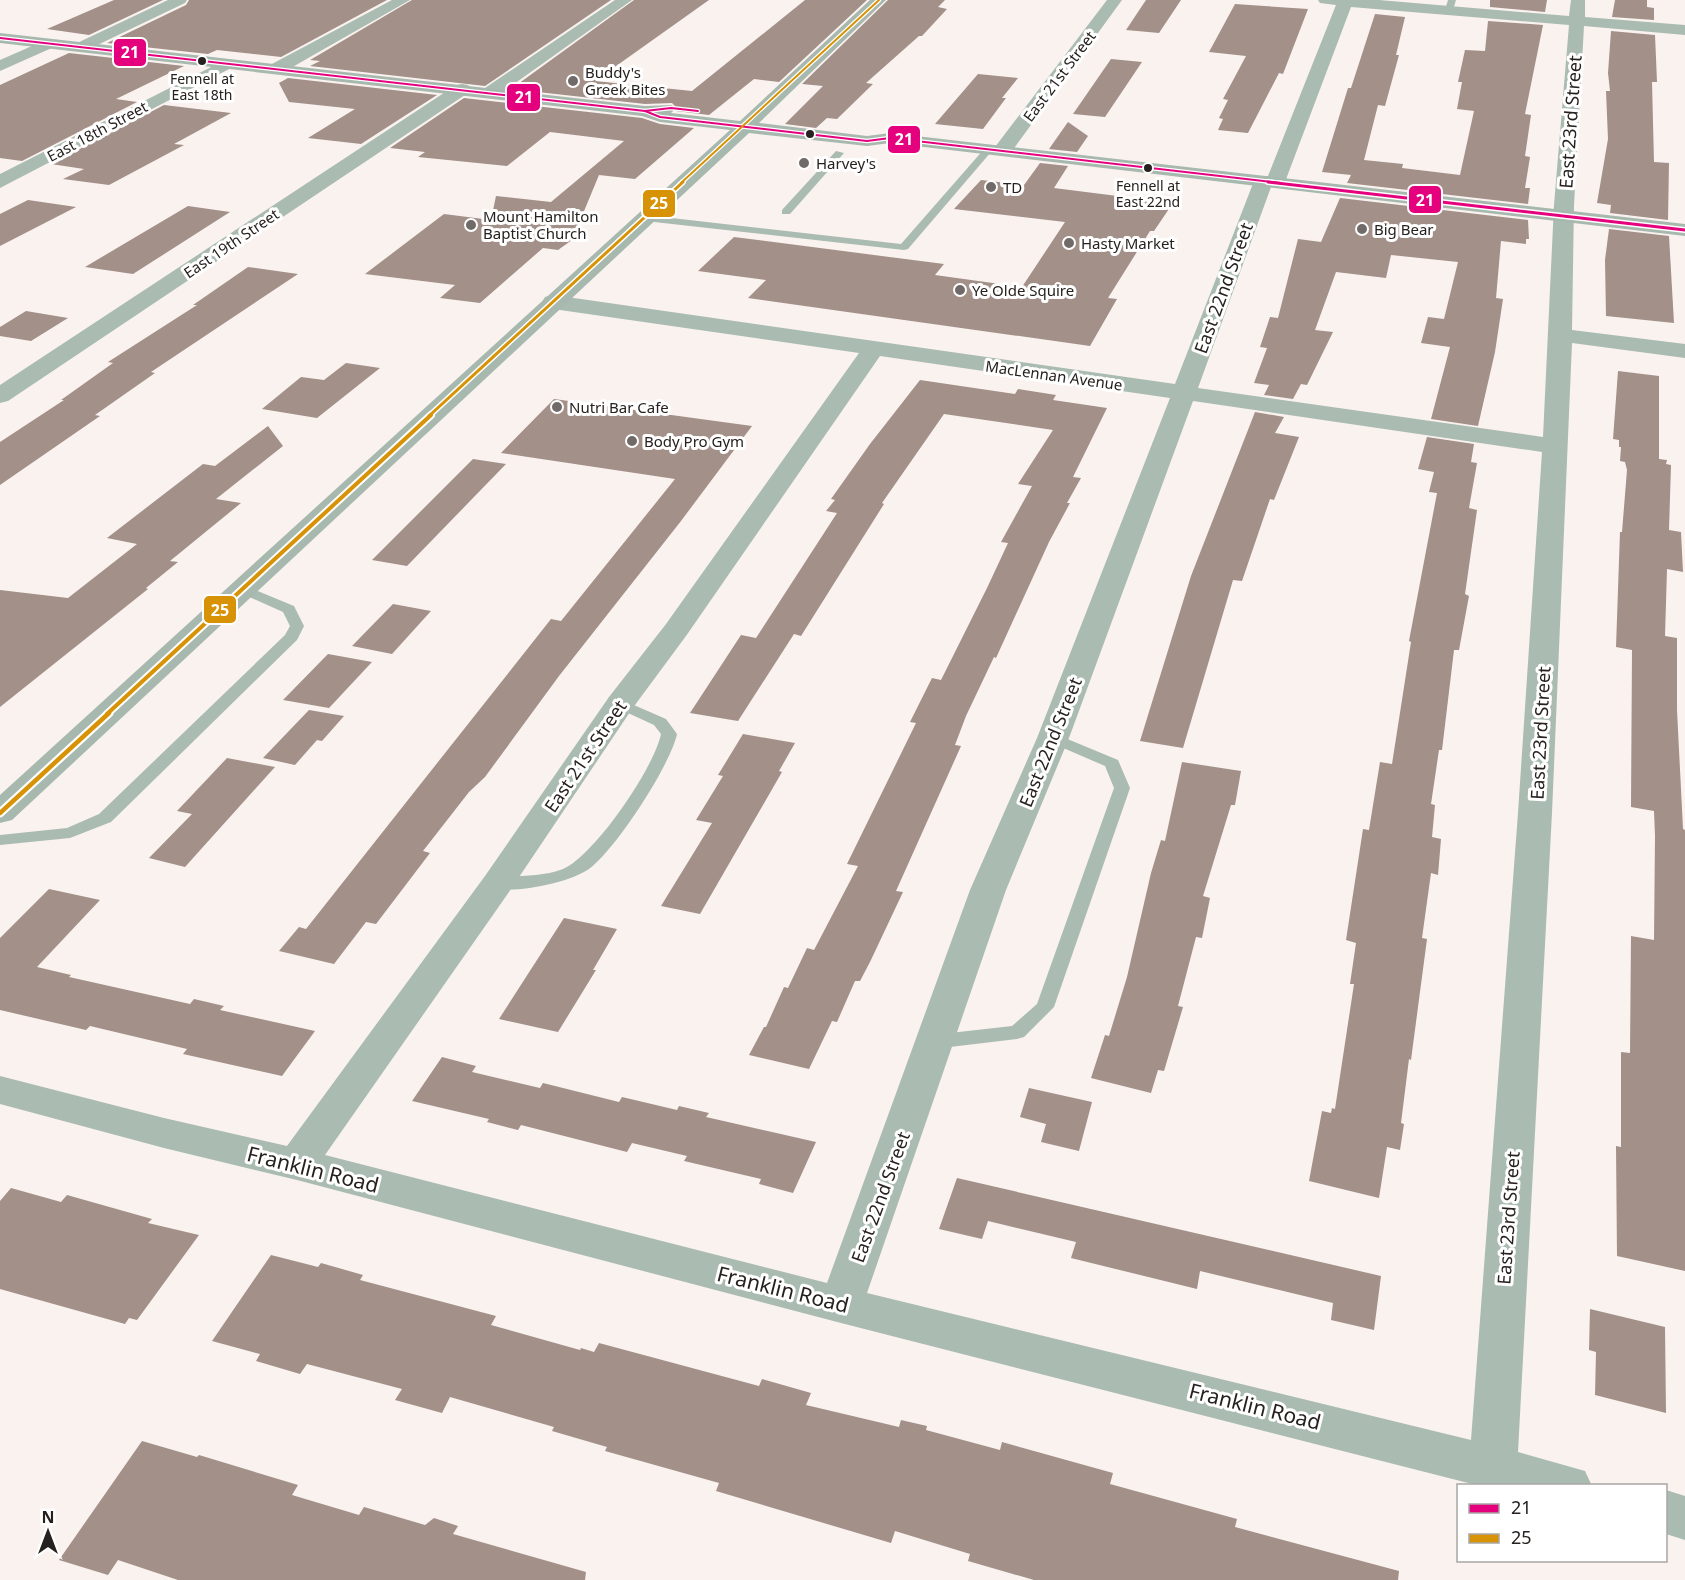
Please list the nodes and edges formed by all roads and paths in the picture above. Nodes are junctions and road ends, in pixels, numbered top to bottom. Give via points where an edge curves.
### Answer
1 (180, 0) edge
2 (403, 0) edge
3 (625, 0) edge
4 (879, 0) edge
5 (1115, 0) edge
6 (1325, 0) edge
7 (1578, 0) edge
8 (1346, 1) edge
9 (1450, 5) edge
10 (1577, 21) junction
11 (1685, 30) edge
12 (0, 39) edge
13 (48, 44) junction
14 (81, 47) junction
15 (227, 64) junction
16 (0, 66) edge
17 (276, 69) junction
18 (462, 89) junction
19 (491, 92) junction
20 (750, 122) junction
21 (995, 150) junction
22 (839, 153) dead end
23 (0, 182) edge
24 (1270, 182) junction
25 (786, 212) dead end
26 (1564, 216) junction
27 (645, 218) junction
28 (1685, 230) edge
29 (553, 302) junction
30 (1561, 335) junction
31 (873, 349) junction
32 (1685, 351) edge
33 (1184, 394) junction
34 (0, 396) edge
35 (1554, 446) junction
36 (241, 588) junction
37 (620, 704) junction
38 (1053, 738) junction
39 (0, 813) edge
40 (0, 840) edge
41 (497, 884) junction
42 (937, 1036) junction
43 (0, 1090) edge
44 (297, 1164) junction
45 (841, 1305) junction
46 (1494, 1465) junction
47 (1564, 1484) edge
48 (1667, 1513) edge
49 (1685, 1518) edge

1 - 14 street
2 - 17 street
3 - 19 street
4 - 20 main road
5 - 21 street, East 21st Street
6 - 8 street
7 - 10 street, East 23rd Street
8 - 9 street
8 - 24 street, East 22nd Street
9 - 10 street
10 - 11 street
10 - 26 street, East 23rd Street
12 - 13 main road
13 - 14 main road
13 - 16 street
14 - 15 main road
15 - 17 main road
15 - 23 street, East 18th Street
17 - 18 main road
18 - 19 main road
18 - 34 street, East 19th Street
19 - 20 main road via 645,111 660,117
20 - 21 main road via 867,141 890,138
20 - 27 main road
21 - 24 main road
21 - 27 lane via 903,247
22 - 25 lane
24 - 26 main road
24 - 33 street, East 22nd Street
26 - 28 main road
26 - 30 street, East 23rd Street
27 - 29 main road
29 - 31 street, MacLennan Avenue
29 - 36 main road
30 - 32 street
30 - 35 street, East 23rd Street
31 - 33 street, MacLennan Avenue
31 - 37 street, East 21st Street
33 - 35 street, MacLennan Avenue
33 - 38 street, East 22nd Street
35 - 46 street, East 23rd Street
36 - 39 main road
36 - 40 lane via 289,609 297,626 292,637 105,818 70,833
37 - 41 street, East 21st Street
37 - 41 lane via 660,722 669,734 666,748 598,852 571,872
38 - 42 street, East 22nd Street via 988,890
38 - 42 lane via 1112,763 1122,788 1045,1007 1017,1032 950,1040
41 - 44 street, East 21st Street
42 - 45 street, East 22nd Street
43 - 44 street, Franklin Road
44 - 45 street, Franklin Road
45 - 46 street, Franklin Road
46 - 47 street, Franklin Road
48 - 49 street

